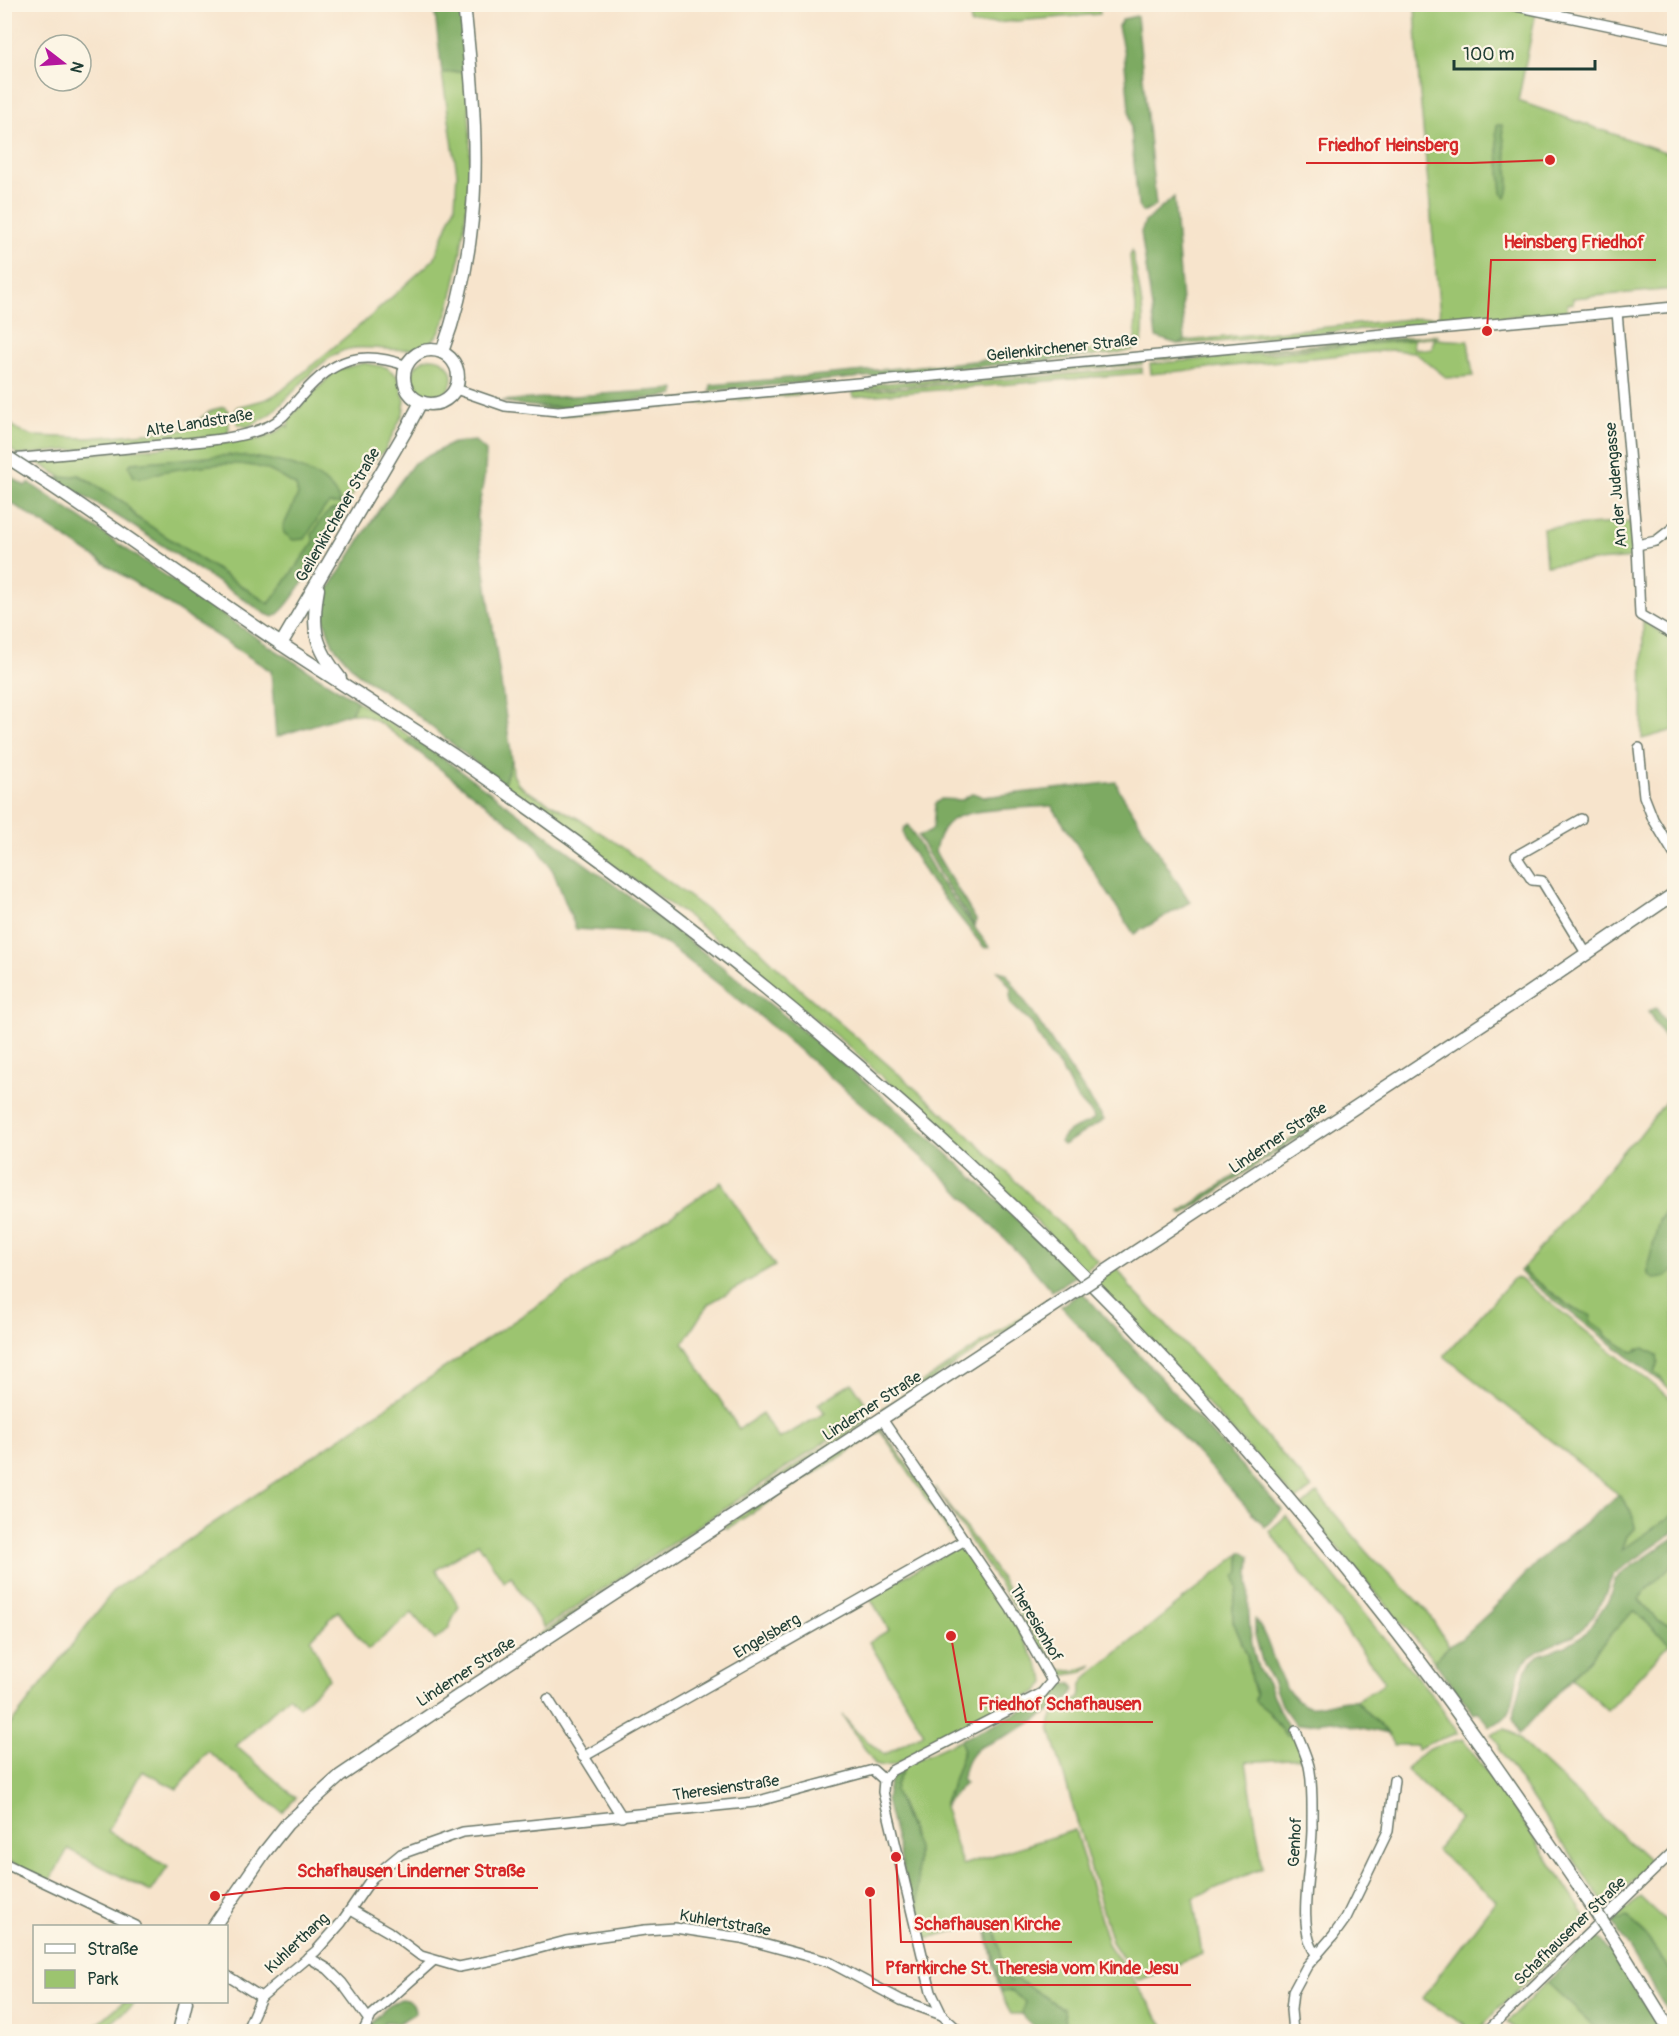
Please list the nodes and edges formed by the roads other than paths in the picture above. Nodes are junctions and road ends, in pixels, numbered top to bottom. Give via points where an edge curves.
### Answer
1 (464, 4) edge
2 (1506, 4) edge
3 (1674, 39) edge
4 (1674, 307) edge
5 (1617, 312) junction
6 (442, 352) junction
7 (407, 366) junction
8 (456, 389) junction
9 (421, 402) junction
10 (4, 457) edge
11 (1674, 527) edge
12 (1637, 545) junction
13 (319, 581) junction
14 (1674, 635) edge
15 (281, 644) junction
16 (349, 688) junction
17 (1639, 748) dead end
18 (1581, 819) dead end
19 (1674, 854) edge
20 (1674, 894) edge
21 (1587, 953) junction
22 (882, 1419) junction
23 (965, 1540) junction
24 (548, 1699) dead end
25 (1296, 1731) dead end
26 (583, 1756) junction
27 (884, 1780) junction
28 (1394, 1780) dead end
29 (622, 1816) junction
30 (1674, 1851) edge
31 (4, 1863) edge
32 (351, 1910) junction
33 (134, 1925) edge
34 (215, 1925) edge
35 (1317, 1955) junction
36 (308, 1957) junction
37 (433, 1961) junction
38 (228, 1976) edge
39 (261, 1997) junction
40 (186, 2003) edge
41 (942, 2015) junction
42 (369, 2020) junction
43 (179, 2031) edge
44 (246, 2031) edge
45 (363, 2031) edge
46 (960, 2031) edge
47 (1293, 2031) edge
48 (1486, 2031) edge
49 (1671, 2031) edge

1 - 6 main road via 475,145 473,221 457,310
2 - 3 street
4 - 5 street, Geilenkirchener Straße
5 - 8 street, Geilenkirchener Straße via 558,411 505,406
5 - 12 street, An der Judengasse
6 - 7 main road via 420,353
6 - 8 main road via 456,366
7 - 9 main road via 406,385
7 - 10 street, Alte Landstraße via 366,357 345,360 322,373 286,413 252,432 201,441
8 - 9 main road via 443,401
9 - 13 main road, Geilenkirchener Straße
10 - 15 main road, bridge
11 - 12 street via 1656,541
12 - 14 street, An der Judengasse via 1640,615
13 - 15 main road, Geilenkirchener Straße
13 - 16 main road via 314,630 321,650
15 - 16 main road
16 - 49 main road, bridge via 535,813 697,933 917,1118 1036,1227 1284,1492 1378,1606 1488,1754
17 - 19 street via 1644,796
18 - 21 street via 1516,856 1532,880 1542,881
20 - 21 main road, Linderner Straße
21 - 22 main road, Linderner Straße, bridge
22 - 23 street, Theresienhof
22 - 34 main road, Linderner Straße via 340,1776 287,1824
23 - 26 street, Engelsberg
23 - 27 street, Theresienhof via 1052,1681 1042,1694 891,1771
24 - 26 street
25 - 35 street, Genhof via 1309,1766 1312,1830 1305,1908 1308,1934
26 - 29 street
27 - 29 street, Theresienstraße via 873,1770 755,1802
27 - 41 street via 931,1992
28 - 35 street via 1388,1831 1346,1918
29 - 32 street, Theresienstraße via 463,1832 401,1854 372,1878
30 - 48 street, Schafhausener Straße
31 - 33 street
32 - 36 street, Kuhlerthang
32 - 37 street, Kuhlertstraße
35 - 47 street via 1293,1992
36 - 39 street, Kuhlerthang
36 - 42 street via 342,1983
37 - 41 street, Kuhlertstraße via 459,1967 566,1941 675,1928 741,1938 829,1962 901,2000
37 - 42 street
38 - 39 street, Kuhlerthang
39 - 44 street, Kuhlerthang
40 - 43 main road
41 - 46 street, Kuhlertstraße
42 - 45 street

